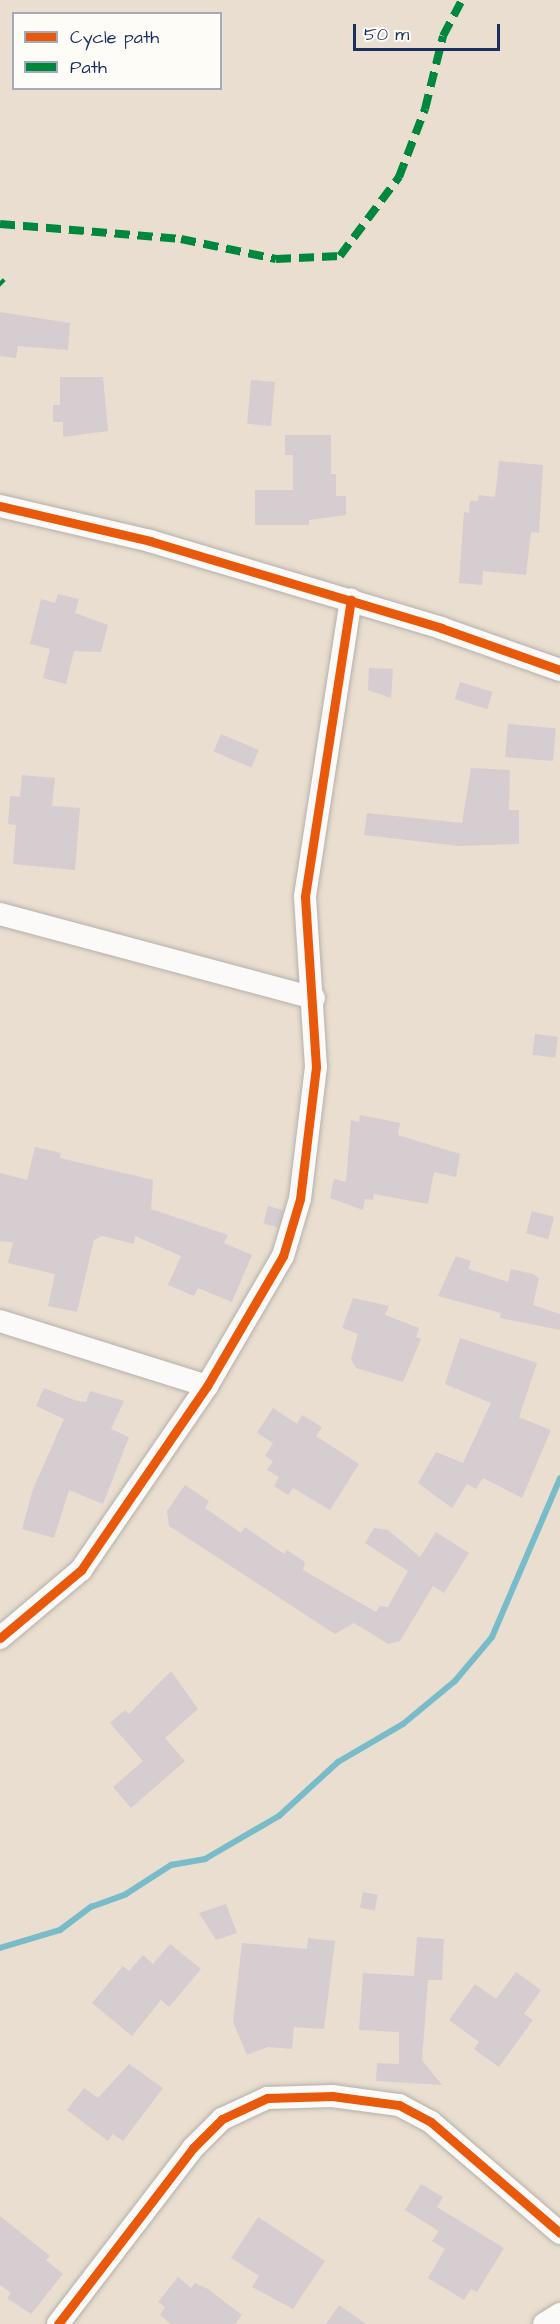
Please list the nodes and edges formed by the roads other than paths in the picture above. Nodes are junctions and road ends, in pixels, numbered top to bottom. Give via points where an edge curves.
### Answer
1 (0, 506) edge
2 (351, 600) junction
3 (560, 670) edge
4 (0, 914) edge
5 (314, 998) junction
6 (0, 1321) edge
7 (207, 1386) junction
8 (0, 1638) edge
9 (560, 2233) edge
10 (560, 2314) edge
11 (58, 2324) edge
12 (544, 2324) edge

1 - 2 street via 102,527
2 - 3 street
2 - 5 street via 305,896
4 - 5 street
5 - 7 street via 316,1067 300,1198 283,1256
6 - 7 street
7 - 8 street via 70,1584
9 - 11 street via 431,2122 399,2105 332,2096 267,2098 222,2119 194,2148
10 - 12 street

